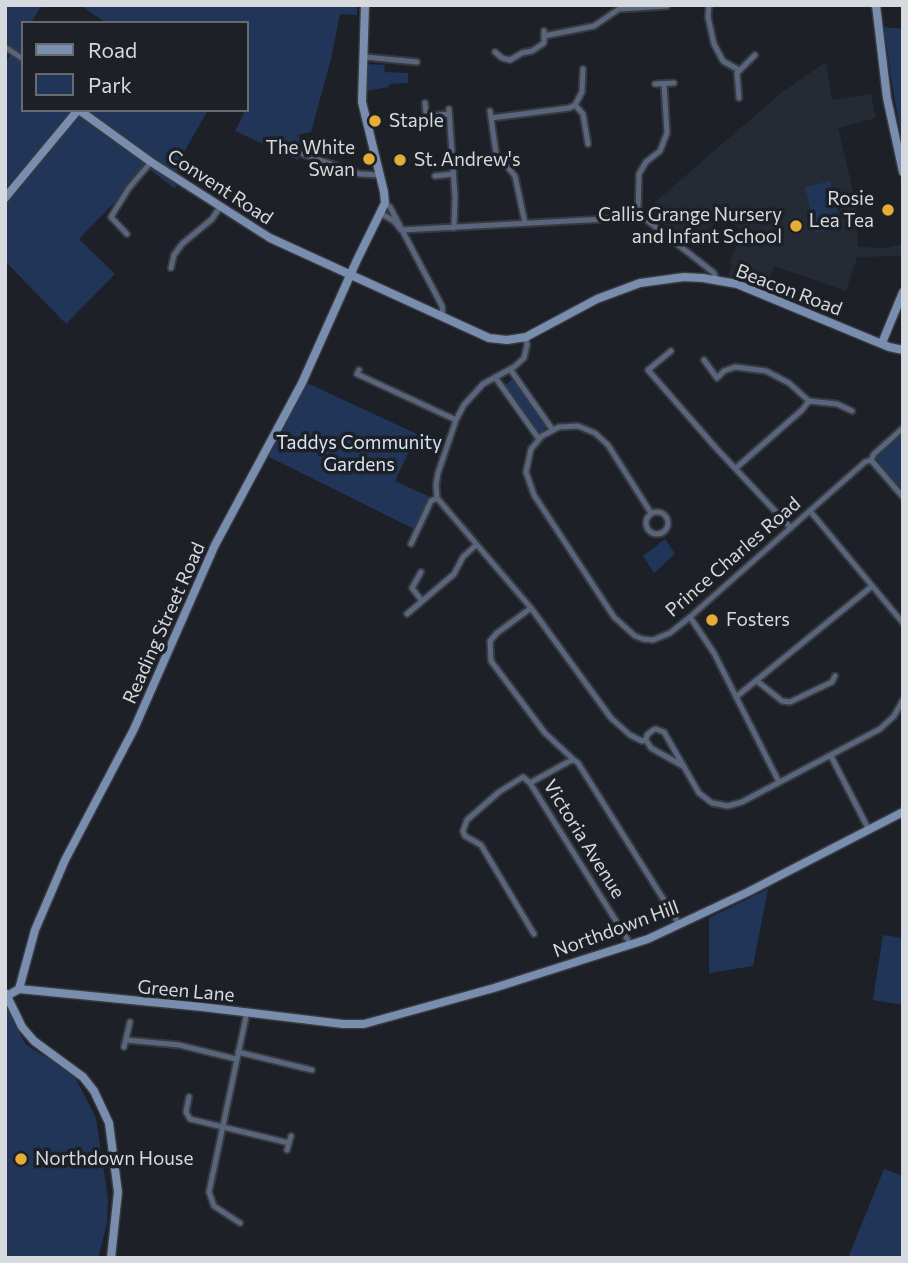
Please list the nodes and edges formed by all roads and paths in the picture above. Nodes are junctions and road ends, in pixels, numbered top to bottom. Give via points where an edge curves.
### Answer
1 (365, 5) edge
2 (709, 5) edge
3 (876, 5) edge
4 (659, 6) edge
5 (667, 6) edge
6 (5, 47) edge
7 (495, 52) dead end
8 (755, 54) dead end
9 (365, 57) junction
10 (21, 58) edge
11 (417, 62) dead end
12 (739, 70) junction
13 (585, 73) dead end
14 (664, 83) junction
15 (674, 83) dead end
16 (655, 84) dead end
17 (741, 94) dead end
18 (425, 103) dead end
19 (575, 105) junction
20 (76, 112) edge
21 (81, 112) edge
22 (427, 116) junction
23 (427, 124) dead end
24 (595, 137) dead end
25 (303, 154) dead end
26 (151, 162) junction
27 (903, 172) edge
28 (453, 174) junction
29 (380, 175) junction
30 (435, 176) dead end
31 (5, 198) edge
32 (385, 203) junction
33 (220, 207) junction
34 (380, 213) junction
35 (638, 216) junction
36 (525, 223) junction
37 (454, 228) junction
38 (401, 230) junction
39 (127, 234) dead end
40 (171, 268) dead end
41 (352, 275) junction
42 (716, 279) junction
43 (903, 292) edge
44 (443, 317) junction
45 (526, 337) junction
46 (882, 343) junction
47 (903, 350) edge
48 (671, 351) dead end
49 (704, 360) dead end
50 (510, 369) junction
51 (359, 370) dead end
52 (495, 377) junction
53 (809, 401) junction
54 (852, 411) dead end
55 (456, 420) junction
56 (903, 428) edge
57 (552, 429) junction
58 (539, 439) junction
59 (872, 460) junction
60 (736, 468) junction
61 (903, 497) edge
62 (437, 498) junction
63 (810, 511) junction
64 (651, 513) junction
65 (791, 528) junction
66 (411, 544) dead end
67 (476, 545) junction
68 (421, 572) dead end
69 (871, 587) junction
70 (422, 601) junction
71 (531, 608) junction
72 (407, 614) dead end
73 (690, 617) junction
74 (903, 623) edge
75 (835, 676) dead end
76 (757, 681) junction
77 (736, 697) junction
78 (903, 699) edge
79 (646, 740) junction
80 (831, 756) junction
81 (575, 760) junction
82 (683, 766) junction
83 (779, 782) junction
84 (530, 783) junction
85 (903, 812) edge
86 (869, 830) junction
87 (534, 919) dead end
88 (528, 923) junction
89 (679, 924) junction
90 (534, 934) dead end
91 (631, 945) junction
92 (19, 989) junction
93 (6, 995) edge
94 (247, 1012) junction
95 (130, 1022) dead end
96 (364, 1024) joint
97 (126, 1040) junction
98 (124, 1047) dead end
99 (237, 1055) junction
100 (313, 1070) dead end
101 (189, 1097) dead end
102 (222, 1128) junction
103 (292, 1136) dead end
104 (239, 1212) dead end
105 (234, 1219) junction
106 (240, 1223) dead end
107 (111, 1258) edge

1 - 9 street
2 - 12 street via 715,44 723,61
3 - 27 street via 887,98
4 - 5 street
4 - 7 street via 619,9 594,26 544,37 531,51 510,60
6 - 10 street
8 - 12 street
9 - 11 street
9 - 29 street via 362,102
12 - 17 street
13 - 19 street
14 - 15 street
14 - 16 street
14 - 35 street via 667,134 660,151 639,174
18 - 22 street
19 - 24 street via 583,114 588,141
19 - 36 street via 491,114 496,153 515,176
20 - 31 street
21 - 26 street, Convent Road
22 - 23 street
22 - 28 street via 449,112
25 - 29 street via 360,174
26 - 33 street, Convent Road
26 - 39 street via 111,217
28 - 30 street
28 - 37 street
29 - 32 street
32 - 34 street, Reading Street Road
32 - 38 street
33 - 40 street via 182,244
33 - 41 street, Convent Road via 270,238
34 - 38 street
34 - 41 street, Reading Street Road
35 - 36 street
35 - 42 street via 649,219 699,259
36 - 37 street
37 - 38 street
38 - 44 street via 442,306
41 - 44 street, Beacon Road
41 - 92 street, Reading Street Road via 302,383 215,545 134,729 65,860 35,930
42 - 45 street, Beacon Road via 684,277 626,287
42 - 46 street, Beacon Road
43 - 46 street
44 - 45 street, Beacon Road via 489,338
45 - 50 street via 524,358
46 - 47 street, Beacon Road
48 - 60 street via 648,370
49 - 53 street via 717,378 735,367 766,371
50 - 52 street
50 - 57 street
51 - 55 street via 357,374
52 - 55 street via 474,392
52 - 58 street
53 - 54 street
53 - 60 street
55 - 62 street via 438,473
56 - 59 street, Prince Charles Road
57 - 58 street, Prince Charles Road
57 - 64 street via 578,426 599,436
58 - 73 street, Prince Charles Road via 526,466 531,490 614,617 635,636 653,640 663,638
59 - 61 street
59 - 63 street, Prince Charles Road
60 - 65 street
62 - 66 street via 431,501
62 - 67 street
63 - 65 street, Prince Charles Road
63 - 69 street
64 - 64 street via 660,512 667,518 663,532 648,530 646,521
65 - 73 street, Prince Charles Road
67 - 70 street via 454,574
67 - 71 street
68 - 70 street via 412,588
69 - 74 street
69 - 76 street
70 - 72 street
71 - 79 street via 611,718 630,735
71 - 81 street via 490,641 491,661 545,733
73 - 77 street
75 - 76 street via 832,682 790,702
76 - 77 street
77 - 83 street
78 - 80 street via 880,729
79 - 82 street via 651,748
79 - 82 street via 653,730 664,732
80 - 83 street
80 - 86 street
81 - 84 street
81 - 89 street
82 - 83 street via 699,793 720,806 735,805
84 - 88 street, Victoria Avenue via 523,777 499,792 467,820 463,831 481,845
84 - 91 street, Victoria Avenue
85 - 86 street, Northdown Hill
86 - 89 street, Northdown Hill
87 - 88 street
88 - 90 street, Victoria Avenue
89 - 91 street, Northdown Hill
91 - 96 street, Northdown Hill
92 - 93 street
92 - 94 street, Green Lane
93 - 107 street via 34,1041 83,1077 109,1123 118,1192
94 - 96 street, Green Lane
94 - 99 street
95 - 97 street
97 - 98 street
97 - 99 street
99 - 100 street
99 - 102 street
101 - 102 street via 186,1112 190,1119
102 - 103 street via 288,1146
102 - 105 street via 209,1197
104 - 105 street
105 - 106 street

